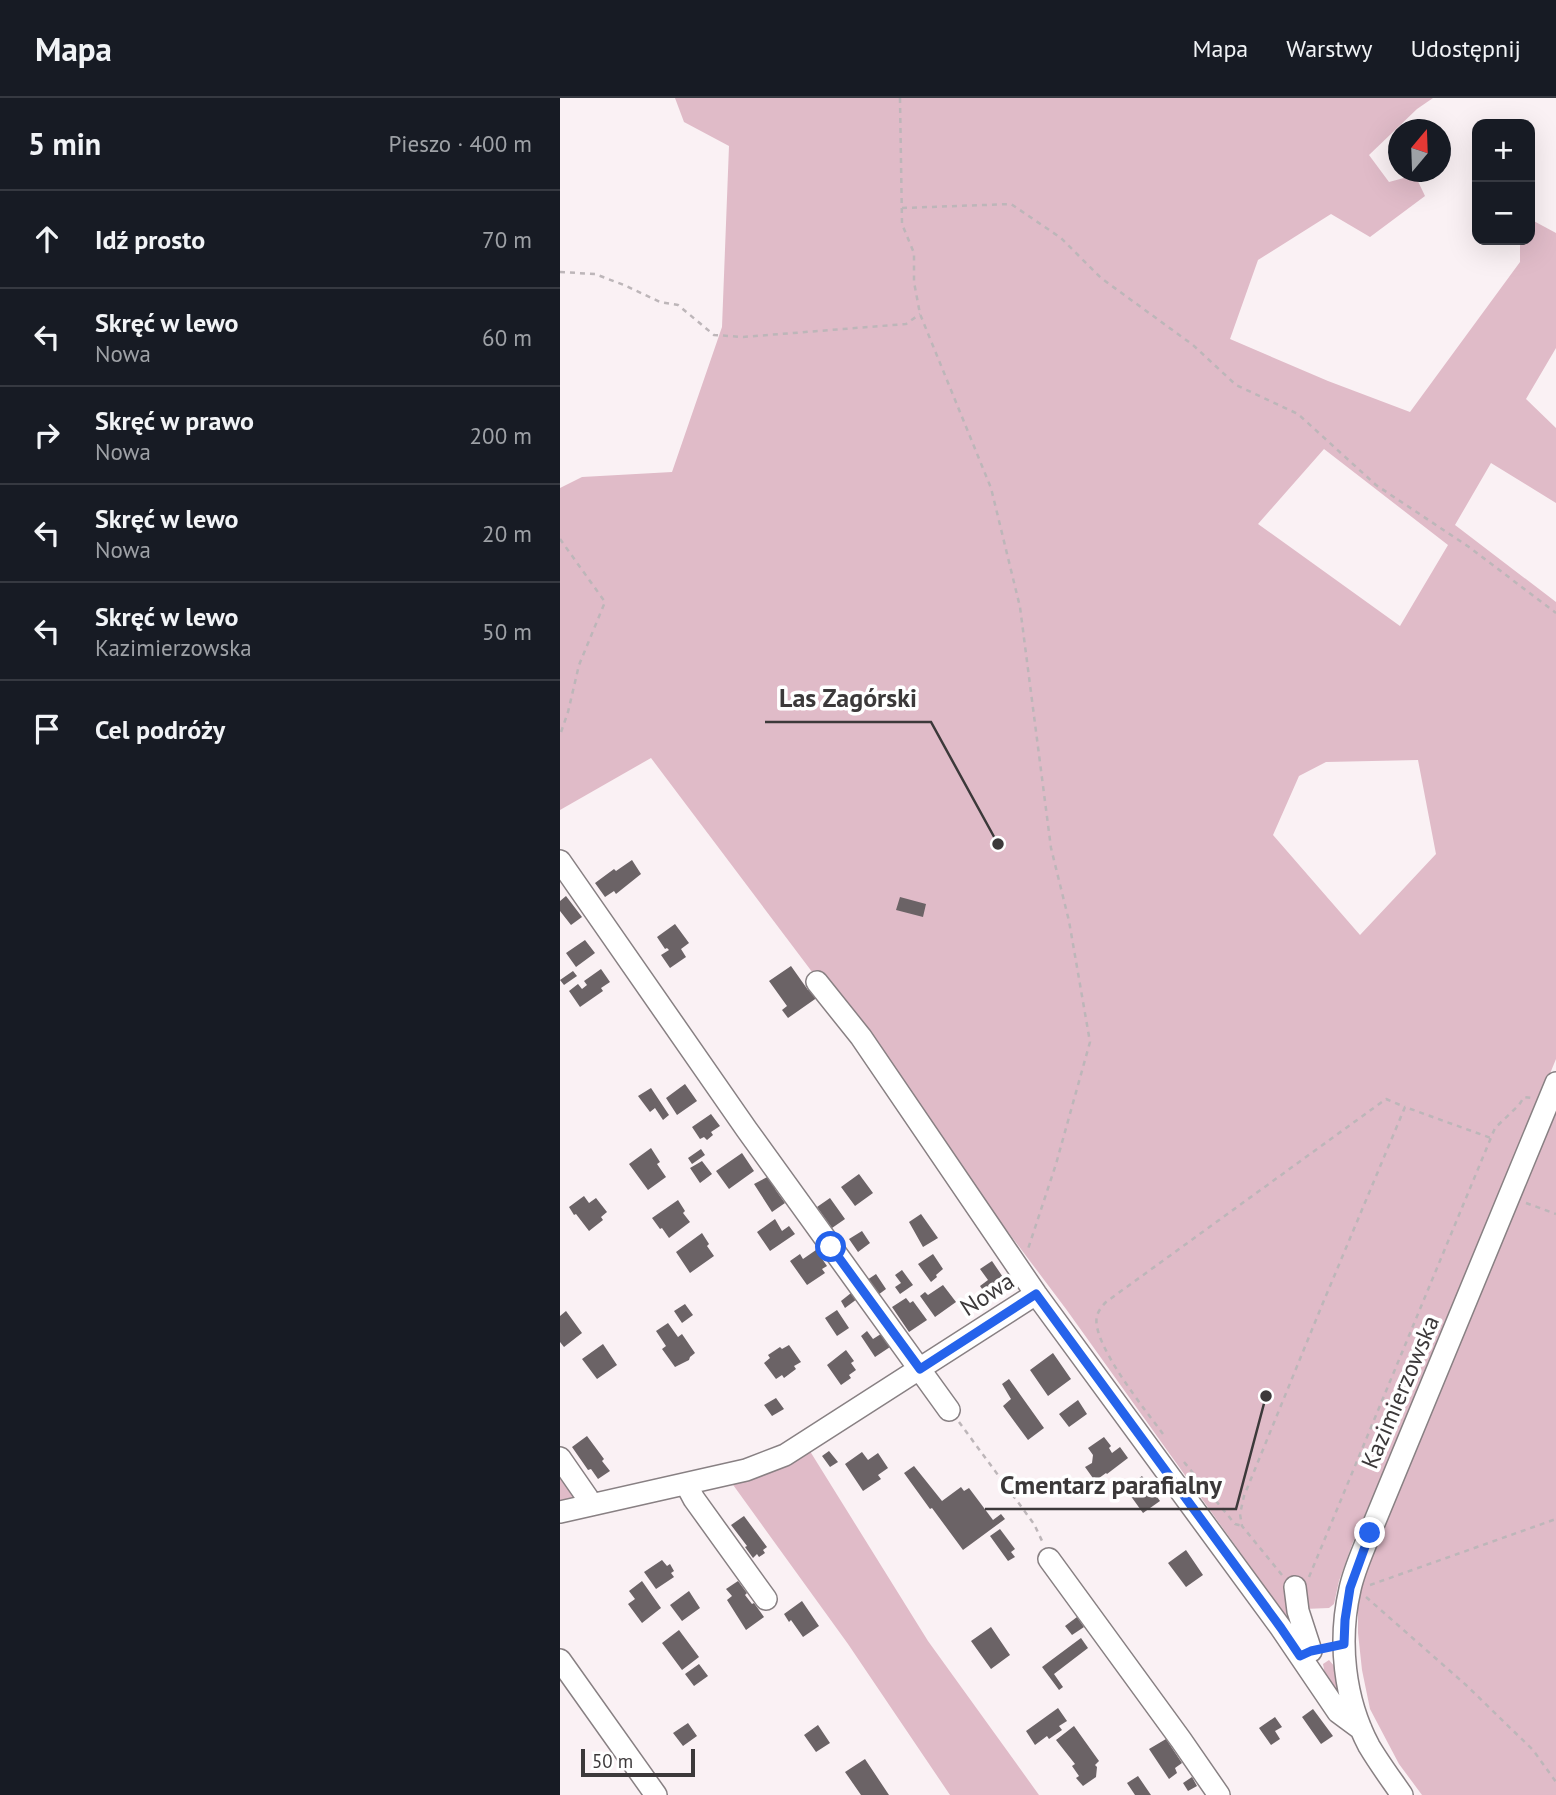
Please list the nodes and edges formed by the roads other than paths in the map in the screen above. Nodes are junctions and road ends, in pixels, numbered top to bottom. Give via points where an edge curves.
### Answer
1 (560, 861) edge
2 (817, 982) dead end
3 (1552, 1093) edge
4 (1036, 1294) junction
5 (920, 1369) junction
6 (950, 1410) road end
7 (560, 1458) edge
8 (686, 1483) junction
9 (590, 1505) junction
10 (560, 1512) edge
11 (1049, 1559) road end
12 (1295, 1587) road end
13 (766, 1599) dead end
14 (1344, 1644) junction
15 (1305, 1653) junction
16 (560, 1660) edge
17 (1361, 1729) junction
18 (656, 1795) edge
19 (1219, 1795) edge
20 (1402, 1795) edge

1 - 5 street
2 - 4 street via 861,1037
3 - 14 street, Kazimierzowska via 1370,1533 1350,1588
4 - 5 street, Nowa
4 - 15 street, Nowa via 1281,1628
5 - 6 street
5 - 8 street, Nowa via 785,1455 746,1470
7 - 9 street
8 - 9 street, Nowa
8 - 13 street
9 - 10 street, Nowa
11 - 19 street
12 - 15 street
14 - 15 street
14 - 17 street, Kazimierzowska via 1346,1682
15 - 17 street, Nowa via 1338,1712
16 - 18 street
17 - 20 street

